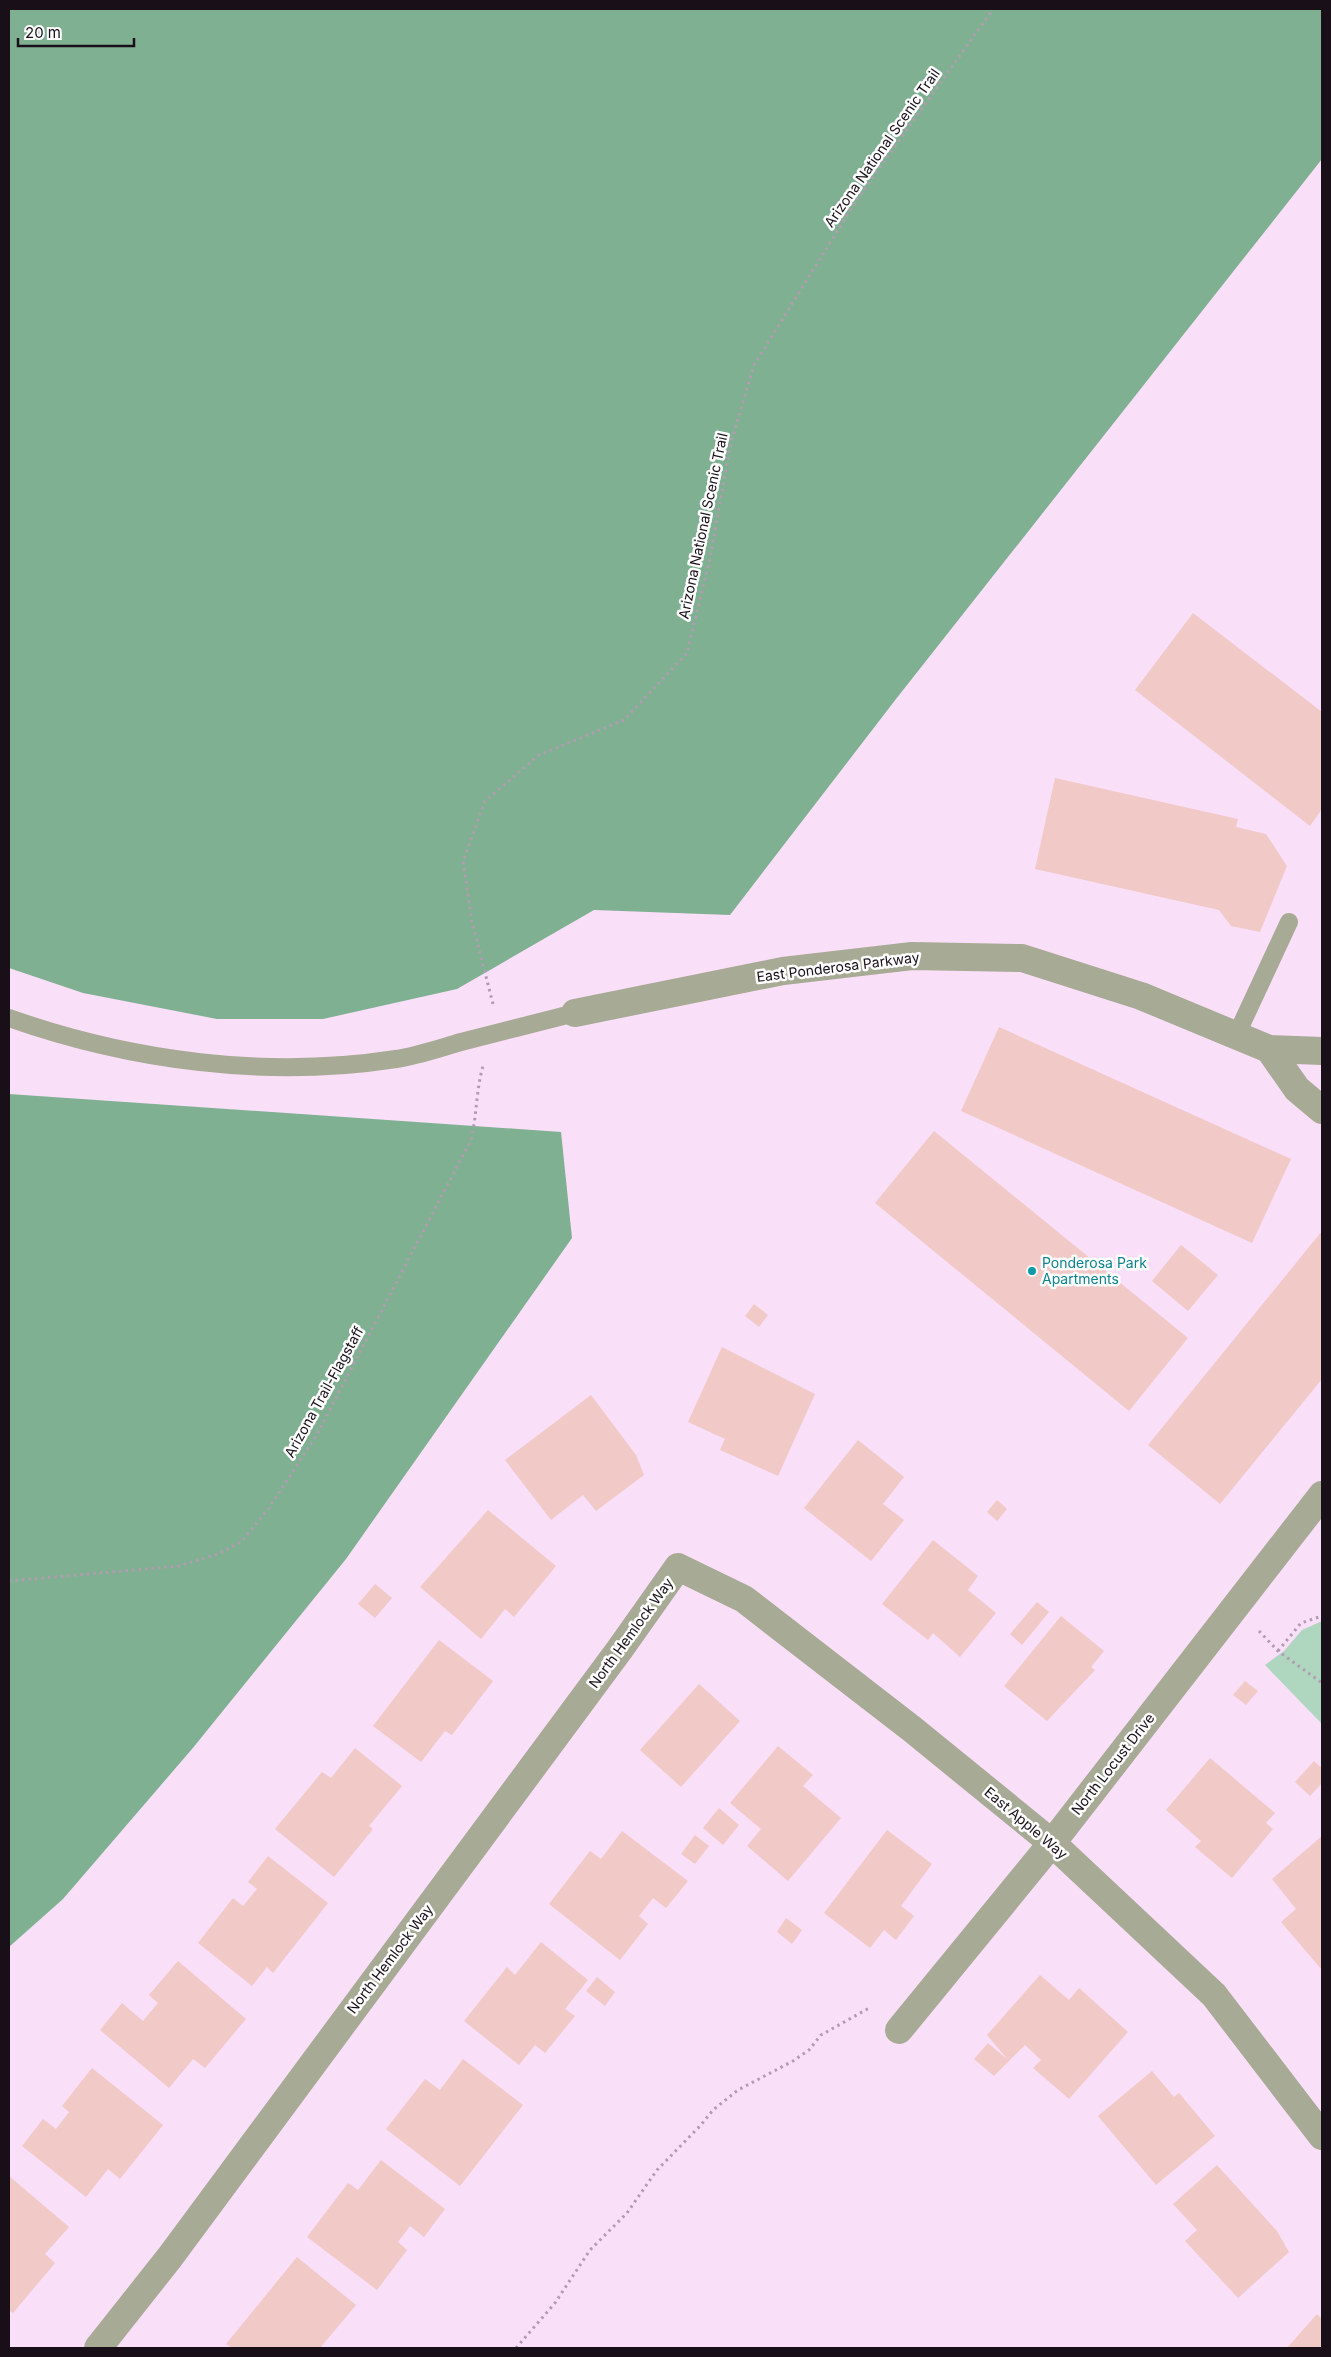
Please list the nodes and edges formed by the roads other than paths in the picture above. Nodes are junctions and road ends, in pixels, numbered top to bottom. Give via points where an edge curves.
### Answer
1 (1289, 922) dead end
2 (575, 1013) joint
3 (9, 1018) edge
4 (1236, 1036) junction
5 (1269, 1049) junction
6 (1322, 1052) edge
7 (1322, 1110) edge
8 (1322, 1495) edge
9 (678, 1567) joint
10 (1052, 1843) junction
11 (899, 2030) dead end
12 (1322, 2136) edge
13 (98, 2348) edge

1 - 4 lane
2 - 3 lane via 397,1059 319,1067 233,1066 140,1054
2 - 4 street, East Ponderosa Parkway via 783,971 912,956 1022,958 1141,996
4 - 5 street, East Ponderosa Parkway
5 - 6 street, East Ponderosa Parkway
5 - 7 street via 1297,1089
8 - 10 street, North Locust Drive
9 - 10 street, East Apple Way via 744,1599
9 - 13 street, North Hemlock Way via 217,2193
10 - 11 street, North Locust Drive
10 - 12 street, East Apple Way via 1214,1996

